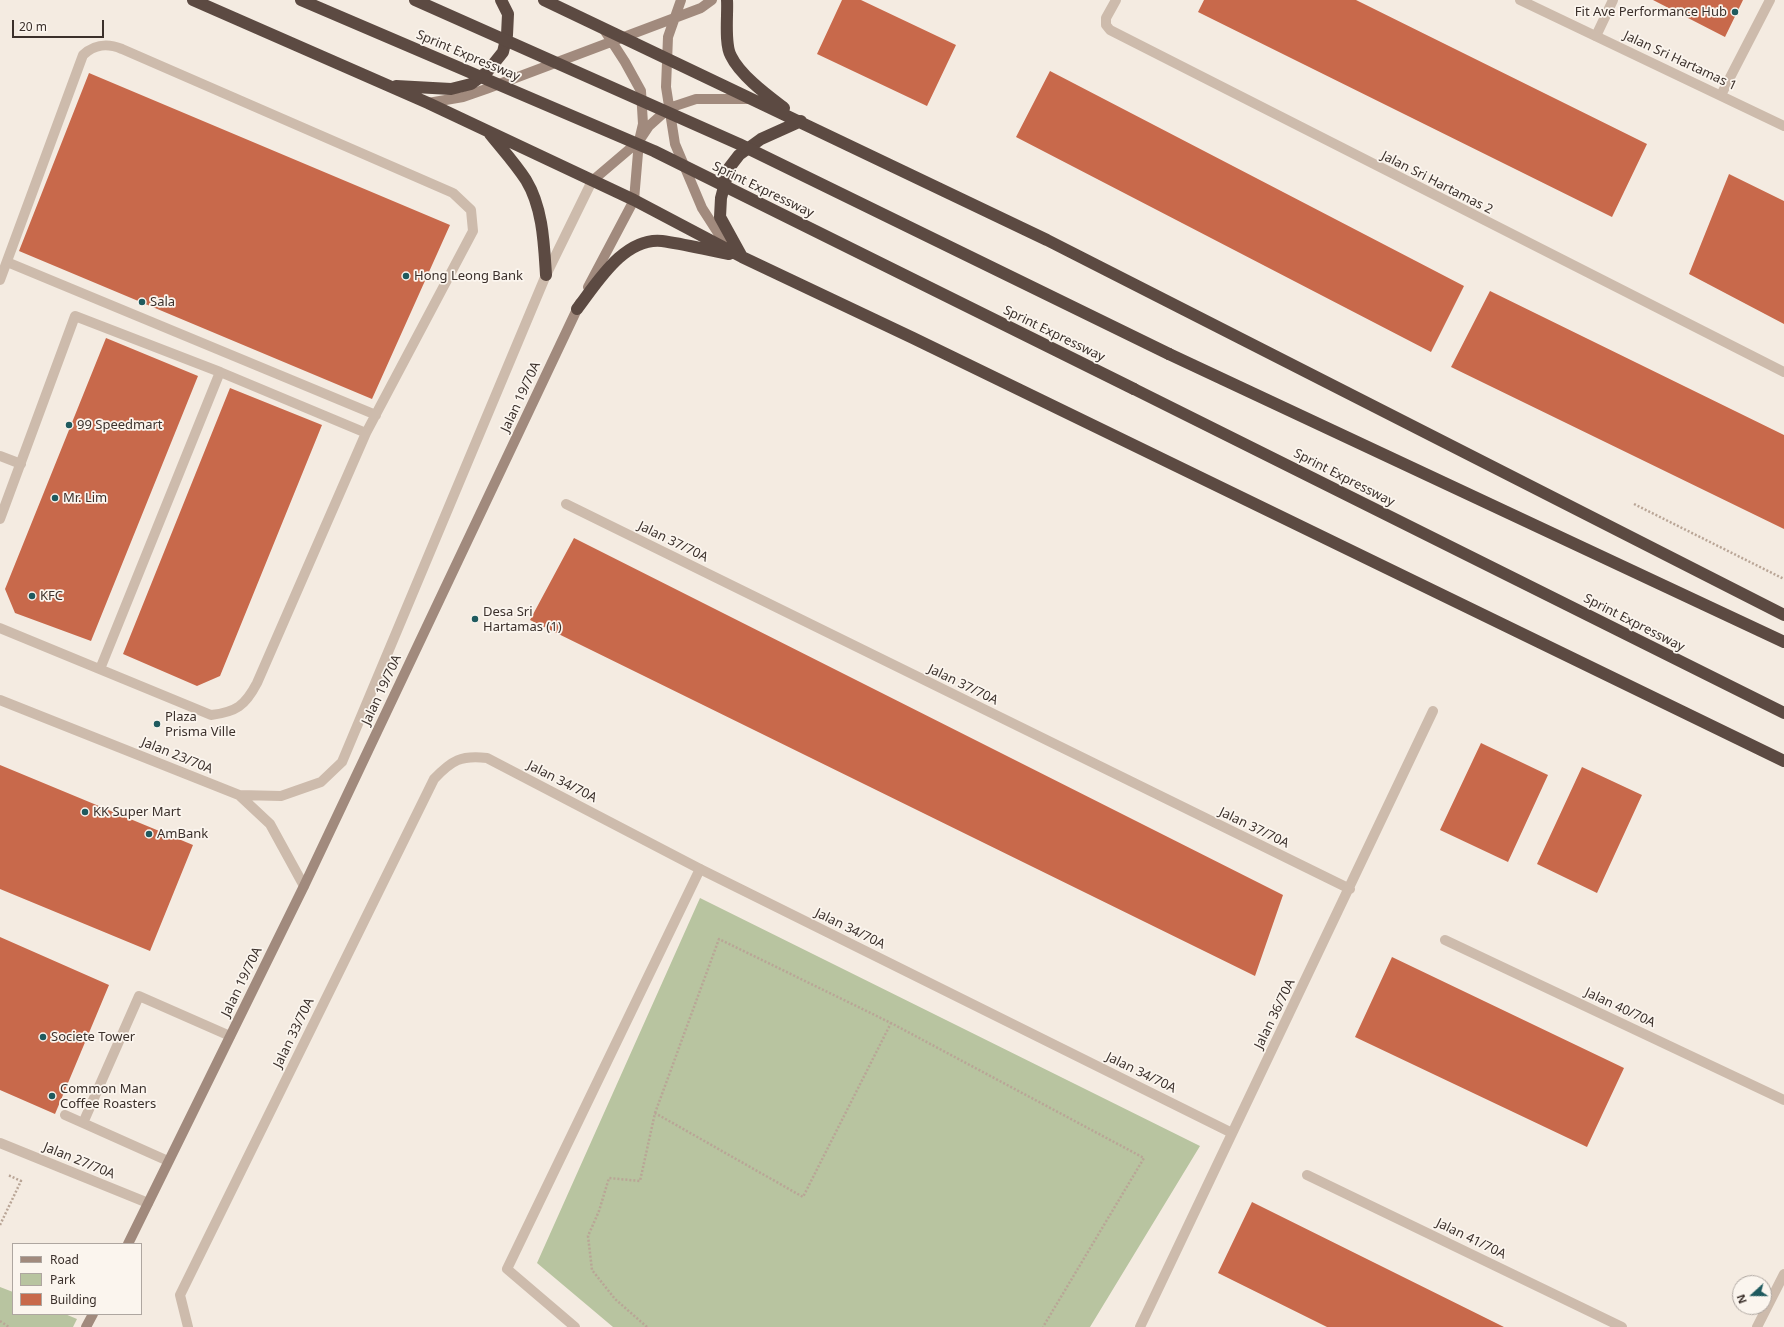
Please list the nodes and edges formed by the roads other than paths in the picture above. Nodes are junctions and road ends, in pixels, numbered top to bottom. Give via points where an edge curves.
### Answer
1 (193, 0) edge
2 (301, 0) edge
3 (415, 0) edge
4 (501, 0) edge
5 (544, 0) edge
6 (681, 0) edge
7 (712, 0) edge
8 (727, 0) edge
9 (1116, 0) edge
10 (1520, 0) edge
11 (1613, 0) edge
12 (1770, 0) edge
13 (674, 19) junction
14 (603, 28) junction
15 (1596, 36) junction
16 (624, 38) junction
17 (612, 43) junction
18 (667, 59) junction
19 (387, 85) junction
20 (1721, 95) junction
21 (755, 99) junction
22 (428, 103) junction
23 (669, 108) junction
24 (801, 121) junction
25 (1784, 126) edge
26 (489, 132) junction
27 (639, 141) junction
28 (592, 181) junction
29 (634, 200) junction
30 (729, 250) junction
31 (742, 257) junction
32 (7, 262) junction
33 (546, 275) junction
34 (0, 280) edge
35 (577, 309) junction
36 (220, 372) junction
37 (1784, 372) edge
38 (376, 415) junction
39 (366, 433) junction
40 (0, 456) edge
41 (21, 464) junction
42 (566, 504) dead end
43 (0, 519) edge
44 (1784, 615) edge
45 (0, 628) edge
46 (1784, 642) edge
47 (100, 669) junction
48 (0, 700) edge
49 (1434, 711) dead end
50 (1784, 713) edge
51 (456, 760) joint
52 (1784, 760) edge
53 (239, 795) junction
54 (700, 869) junction
55 (304, 886) junction
56 (1350, 889) junction
57 (1445, 940) dead end
58 (230, 1036) junction
59 (1784, 1100) edge
60 (65, 1115) dead end
61 (83, 1122) junction
62 (1232, 1133) junction
63 (0, 1143) edge
64 (168, 1161) junction
65 (1308, 1175) dead end
66 (148, 1203) junction
67 (128, 1243) edge
68 (1784, 1274) edge
69 (92, 1315) edge
70 (86, 1327) edge
71 (188, 1327) edge
72 (575, 1327) edge
73 (1140, 1327) edge
74 (1622, 1327) edge
75 (1757, 1327) edge

1 - 19 highway
2 - 50 highway, Sprint Expressway, bridge via 654,151
3 - 46 highway, bridge via 739,144 1169,354
4 - 19 highway via 508,14 503,52 487,72 471,84 451,89
5 - 14 highway
6 - 13 street
7 - 13 street via 701,8
8 - 24 highway via 730,55 747,76
9 - 37 street, Jalan Sri Hartamas 2 via 1106,18 1106,25 1110,30
10 - 15 street, Jalan Sri Hartamas 1
11 - 15 street
12 - 20 street
13 - 16 street
13 - 18 street via 668,37
14 - 16 highway
14 - 17 street, Jalan 19/70A
15 - 20 street, Jalan Sri Hartamas 1
16 - 17 street
16 - 18 highway
17 - 22 street via 463,97
17 - 27 street, Jalan 19/70A via 641,91 643,124
18 - 21 highway
18 - 23 street via 666,87
19 - 22 highway
20 - 25 street, Jalan Sri Hartamas 1
21 - 23 street, Jalan 19/70A via 696,99
21 - 24 highway
22 - 26 highway
23 - 27 street, Jalan 19/70A via 649,126
23 - 30 street via 675,144 702,208
24 - 31 highway via 761,138 739,155 729,168 721,198 720,216
24 - 44 highway via 1047,240
26 - 28 highway
26 - 33 highway via 526,181 543,232
27 - 28 street, Jalan 19/70A
27 - 29 street, Jalan 19/70A
28 - 29 highway
28 - 33 street, Jalan 19/70A
29 - 30 highway
29 - 35 street, Jalan 19/70A
30 - 31 highway
31 - 35 highway via 660,241 637,246 614,261
31 - 52 highway
32 - 34 street
32 - 38 street
32 - 38 street via 49,159 83,55 100,45 112,45 453,193 470,210 473,231
33 - 53 street, Jalan 19/70A via 342,762 321,782 280,796
35 - 55 street, Jalan 19/70A
36 - 39 street
36 - 41 street via 75,316
36 - 47 street
38 - 39 street
39 - 47 street via 248,700 237,709 211,715
40 - 41 street
41 - 43 street
42 - 56 street, Jalan 37/70A
45 - 47 street
48 - 53 street, Jalan 23/70A
49 - 56 street, Jalan 36/70A
51 - 54 street, Jalan 34/70A via 471,756 487,758
51 - 71 street, Jalan 33/70A via 434,779 180,1295
53 - 55 street, Jalan 23/70A via 270,824
54 - 62 street, Jalan 34/70A
54 - 72 street via 507,1269
55 - 58 street, Jalan 19/70A
56 - 62 street, Jalan 36/70A
57 - 59 street, Jalan 40/70A
58 - 61 street via 139,996
58 - 64 street, Jalan 19/70A
60 - 61 street
61 - 64 street
62 - 73 street, Jalan 36/70A
63 - 66 street, Jalan 27/70A
64 - 66 street, Jalan 19/70A
65 - 74 street, Jalan 41/70A
66 - 67 street, Jalan 19/70A
68 - 75 street
69 - 70 street

